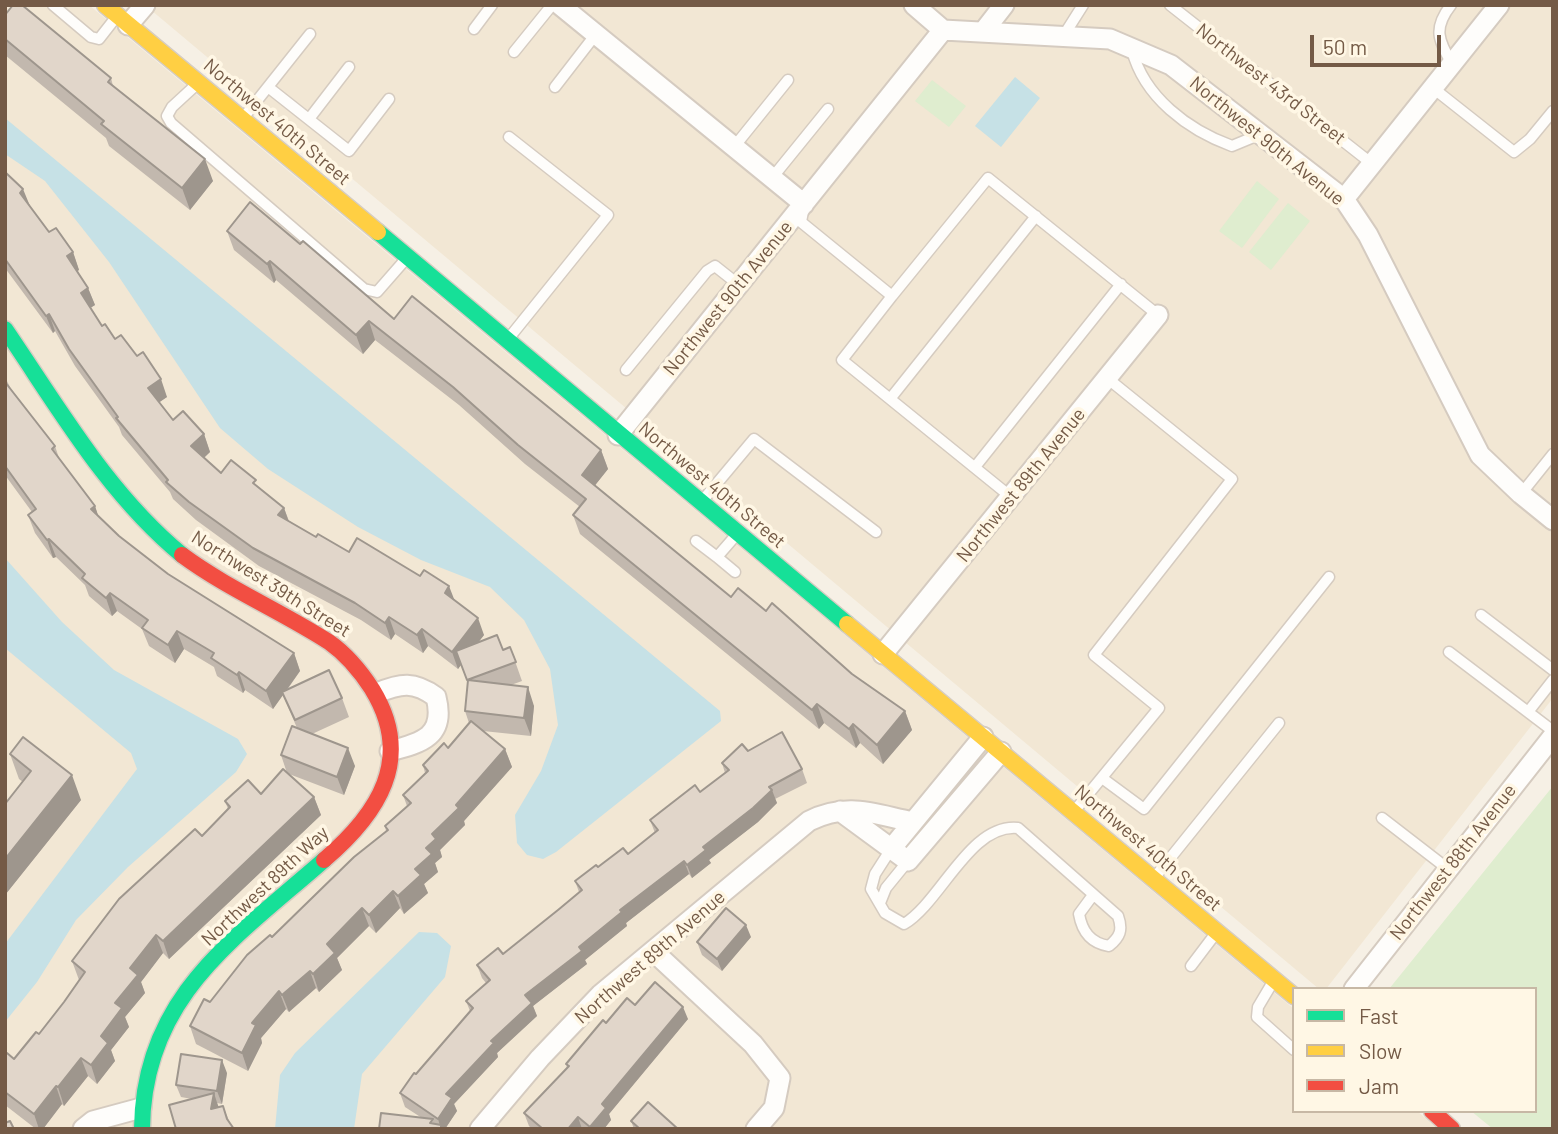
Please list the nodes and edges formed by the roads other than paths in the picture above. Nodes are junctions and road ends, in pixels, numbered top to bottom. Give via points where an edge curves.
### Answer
1 (53, 5) edge
2 (145, 5) edge
3 (492, 5) edge
4 (552, 5) edge
5 (560, 5) edge
6 (914, 5) edge
7 (1083, 5) edge
8 (1170, 5) edge
9 (1451, 5) edge
10 (1499, 5) edge
11 (1001, 7) edge
12 (117, 15) edge
13 (474, 29) dead end
14 (943, 30) junction
15 (983, 32) junction
16 (310, 34) dead end
17 (596, 34) junction
18 (1064, 35) junction
19 (1131, 46) junction
20 (514, 52) dead end
21 (1452, 64) junction
22 (349, 67) dead end
23 (788, 80) dead end
24 (198, 83) junction
25 (268, 87) junction
26 (555, 87) dead end
27 (1433, 88) junction
28 (389, 99) dead end
29 (828, 109) dead end
30 (1553, 111) edge
31 (309, 119) junction
32 (242, 120) junction
33 (1261, 134) junction
34 (509, 137) dead end
35 (734, 147) junction
36 (1371, 163) junction
37 (772, 178) junction
38 (1344, 199) junction
39 (804, 204) junction
40 (1036, 216) junction
41 (407, 258) junction
42 (1121, 284) junction
43 (739, 285) junction
44 (892, 296) junction
45 (1158, 315) joint
46 (5, 329) edge
47 (506, 341) junction
48 (626, 370) dead end
49 (1107, 378) junction
50 (890, 399) junction
51 (618, 435) junction
52 (1553, 454) edge
53 (975, 467) junction
54 (1521, 494) junction
55 (1011, 497) junction
56 (700, 503) junction
57 (1553, 520) edge
58 (876, 532) dead end
59 (737, 533) junction
60 (696, 541) dead end
61 (717, 557) junction
62 (735, 572) dead end
63 (1329, 577) dead end
64 (1481, 615) dead end
65 (1450, 652) dead end
66 (883, 654) junction
67 (1553, 670) edge
68 (364, 673) joint
69 (1553, 680) edge
70 (377, 694) junction
71 (1528, 712) junction
72 (1279, 723) dead end
73 (1553, 731) edge
74 (1553, 736) edge
75 (984, 737) junction
76 (390, 751) junction
77 (1002, 752) junction
78 (1101, 778) junction
79 (840, 811) junction
80 (1073, 813) junction
81 (1381, 818) dead end
82 (913, 822) junction
83 (891, 849) junction
84 (908, 861) junction
85 (1448, 869) junction
86 (1152, 880) junction
87 (1093, 895) junction
88 (880, 903) junction
89 (1217, 933) junction
90 (653, 951) junction
91 (1191, 966) dead end
92 (1274, 980) junction
93 (1356, 987) edge
94 (1292, 994) edge
95 (1292, 1047) edge
96 (141, 1108) junction
97 (1434, 1113) edge
98 (83, 1129) edge
99 (142, 1129) edge
100 (480, 1129) edge
101 (756, 1129) edge
102 (1452, 1129) edge

1 - 12 lane via 99,39
2 - 12 street
3 - 13 lane
4 - 20 lane
5 - 17 street
6 - 14 street
7 - 18 lane
8 - 36 lane, Northwest 43rd Street
9 - 21 lane via 1440,20 1440,43
10 - 21 street
11 - 15 street
12 - 24 street, Northwest 40th Street
14 - 15 street, Northwest 90th Avenue
14 - 39 street, Northwest 90th Avenue
15 - 18 street, Northwest 90th Avenue
16 - 25 lane
17 - 26 lane
17 - 35 street
18 - 19 street, Northwest 90th Avenue via 1110,38
19 - 33 street, Northwest 90th Avenue via 1171,65
19 - 33 lane via 1137,69 1149,88 1183,119 1233,146
21 - 27 street
22 - 31 lane
23 - 35 lane
24 - 32 street, Northwest 40th Street
24 - 41 lane via 172,107 167,116 171,123 365,289 377,292
25 - 31 lane
25 - 32 lane
27 - 30 lane via 1514,152
27 - 36 street
28 - 31 lane via 349,151
29 - 37 lane
32 - 41 street, Northwest 40th Street
33 - 38 street, Northwest 90th Avenue
34 - 47 lane via 608,215
35 - 37 street
36 - 38 street
37 - 39 street
38 - 54 street, Northwest 90th Avenue via 1368,235 1480,455
39 - 43 street, Northwest 90th Avenue
39 - 44 lane via 802,222
40 - 42 lane
40 - 44 lane via 988,178
40 - 50 lane
41 - 47 street, Northwest 40th Street
42 - 45 lane
42 - 53 lane
43 - 48 lane via 715,267 707,271
43 - 51 street, Northwest 90th Avenue
44 - 50 lane via 842,360
45 - 49 street, Northwest 89th Avenue
46 - 68 street, Northwest 39th Street via 140,518 201,569 330,643
47 - 51 street, Northwest 40th Street
49 - 55 street, Northwest 89th Avenue
49 - 78 lane via 1232,479 1094,656 1158,708
50 - 53 lane
51 - 56 street, Northwest 40th Street
52 - 54 lane
53 - 55 lane
54 - 57 street, Northwest 90th Avenue
55 - 66 street, Northwest 89th Avenue
56 - 58 lane via 754,439
56 - 59 street, Northwest 40th Street
59 - 61 lane
59 - 66 street, Northwest 40th Street
60 - 61 lane
61 - 62 lane
63 - 78 lane via 1143,809
64 - 67 lane
65 - 71 lane
66 - 75 street, Northwest 40th Street
68 - 70 street, Northwest 89th Way
69 - 71 lane
70 - 76 street, Northwest 89th Way
70 - 76 street via 398,684 414,684 436,697 440,712 426,739
71 - 73 lane
72 - 86 lane
74 - 85 street, Northwest 88th Avenue
75 - 77 street, Northwest 40th Street
75 - 82 street
76 - 96 street, Northwest 89th Way via 379,797 363,822 181,997 152,1051
77 - 80 street, Northwest 40th Street
77 - 84 street
78 - 80 lane
79 - 82 street, Northwest 89th Avenue via 870,811
79 - 83 street
79 - 90 street, Northwest 89th Avenue via 809,821
80 - 86 street, Northwest 40th Street
81 - 85 lane
82 - 83 street
83 - 84 street
83 - 88 lane via 870,889
84 - 88 lane
85 - 93 street, Northwest 88th Avenue
86 - 89 street, Northwest 40th Street
87 - 87 lane via 1121,924 1118,937 1109,946 1099,945 1082,928 1079,914
87 - 88 lane via 1018,828 1004,827 964,858 910,920 897,922
89 - 91 lane
89 - 92 street, Northwest 40th Street
90 - 100 street, Northwest 89th Avenue via 601,994
90 - 101 street via 754,1044 780,1079 774,1108
92 - 94 street, Northwest 40th Street
92 - 95 lane via 1257,1017
96 - 98 street via 93,1121
96 - 99 street, Northwest 89th Way
97 - 102 street

